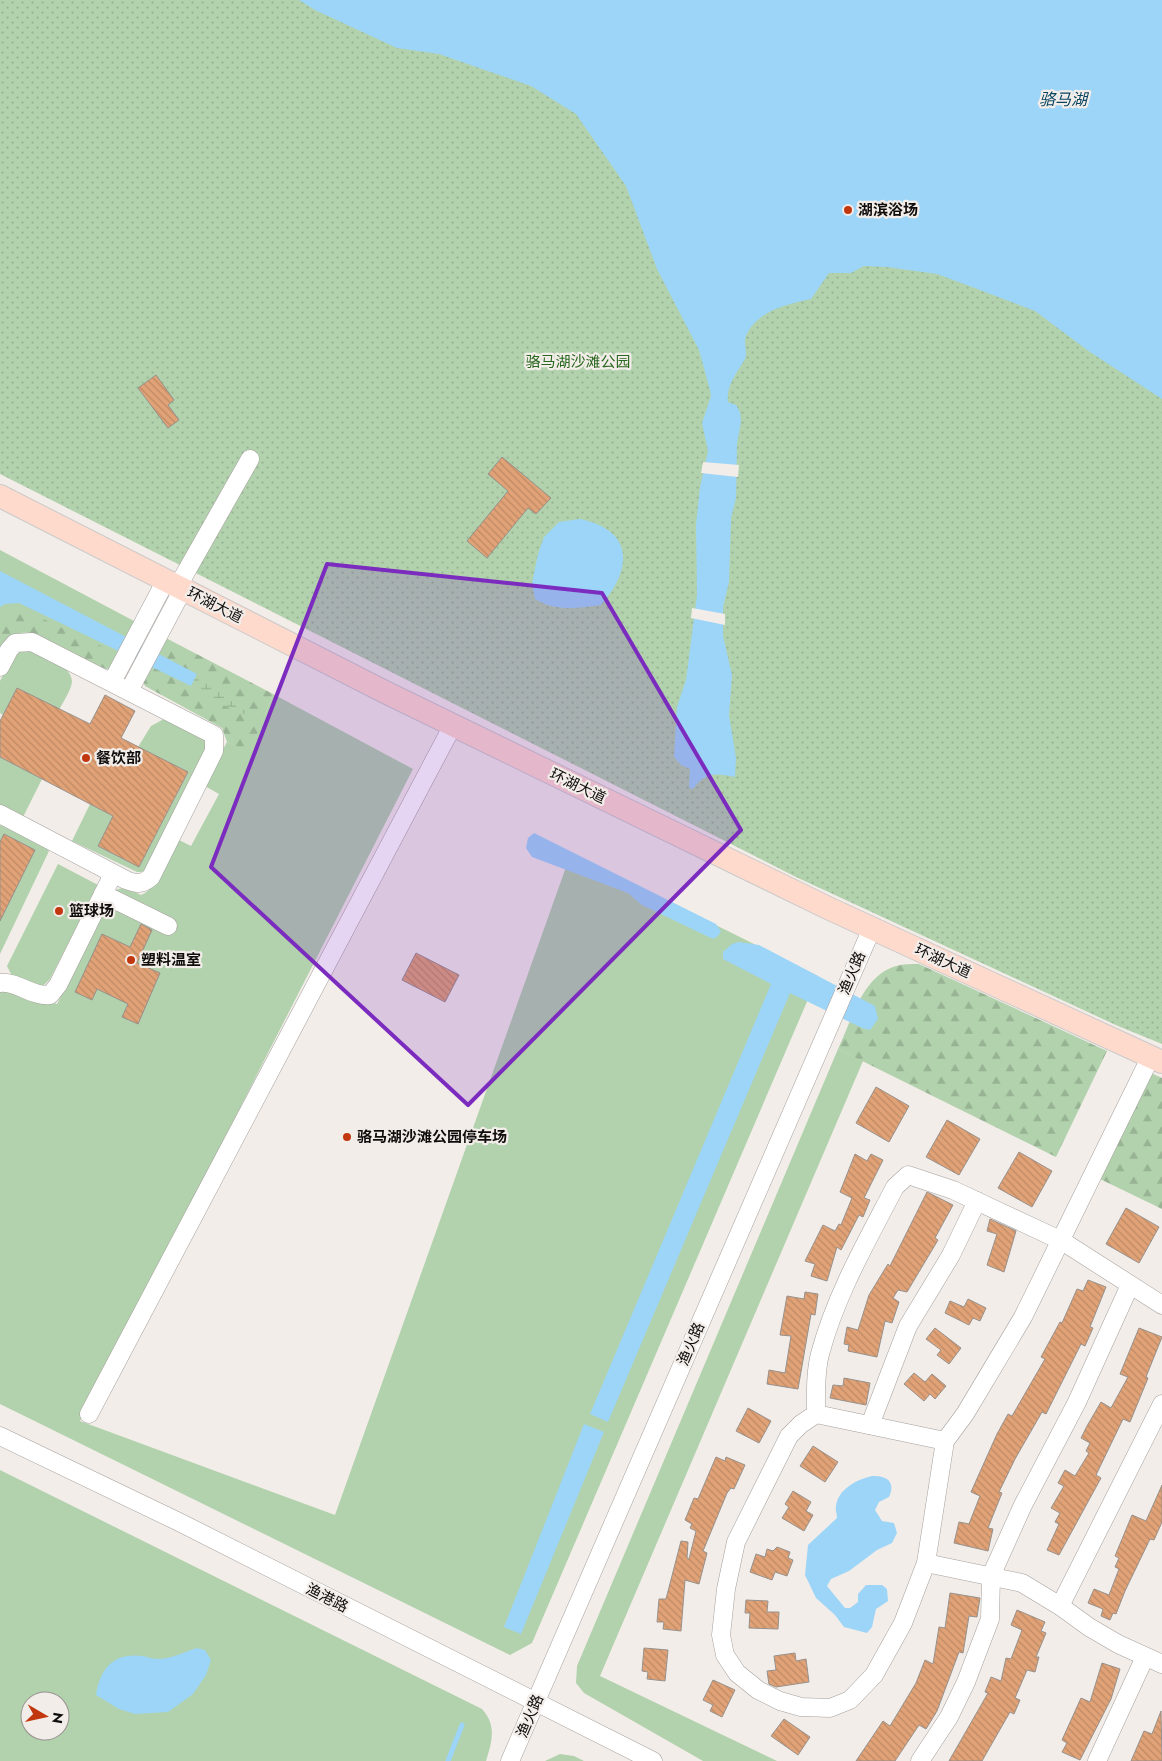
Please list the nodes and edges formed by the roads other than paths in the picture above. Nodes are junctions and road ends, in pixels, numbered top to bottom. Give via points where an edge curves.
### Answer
1 (250, 459) dead end
2 (0, 496) edge
3 (176, 585) junction
4 (0, 667) edge
5 (112, 682) junction
6 (129, 691) junction
7 (453, 725) junction
8 (0, 814) edge
9 (114, 874) junction
10 (103, 894) junction
11 (168, 926) dead end
12 (872, 928) junction
13 (0, 983) edge
14 (1156, 1059) edge
15 (977, 1201) junction
16 (1062, 1241) junction
17 (1130, 1285) junction
18 (1162, 1305) edge
19 (1162, 1404) edge
20 (89, 1414) dead end
21 (816, 1414) junction
22 (870, 1426) junction
23 (0, 1436) edge
24 (945, 1441) junction
25 (926, 1564) junction
26 (992, 1576) junction
27 (1060, 1606) junction
28 (1145, 1657) junction
29 (1162, 1664) edge
30 (535, 1703) junction
31 (510, 1761) edge
32 (654, 1761) edge
33 (920, 1761) edge
34 (1097, 1761) edge

1 - 3 street
2 - 3 main road, 环湖大道
3 - 5 street
3 - 6 street
3 - 7 main road, 环湖大道
4 - 5 street via 16,643 26,641
5 - 6 street
6 - 9 street via 214,735 216,744 150,878 137,884
7 - 12 main road, 环湖大道
7 - 20 street
8 - 9 street
9 - 10 street
10 - 11 street
10 - 13 street via 58,986 50,994
12 - 14 main road, 环湖大道
12 - 30 street, 渔火路
14 - 16 street
15 - 16 street
15 - 21 street via 908,1175 896,1187 841,1291 820,1355
15 - 22 street via 951,1255 908,1326
16 - 17 street
16 - 24 street via 999,1360
17 - 18 street
17 - 26 street
19 - 27 street
21 - 22 street
21 - 25 street via 789,1436 736,1542 721,1635 725,1655 737,1673 758,1690 801,1707 830,1708 850,1700 874,1675 893,1641
22 - 24 street
23 - 30 street, 渔港路 via 177,1521
24 - 25 street
25 - 26 street
26 - 27 street via 1022,1583
26 - 33 street via 986,1634 949,1717
27 - 28 street via 1088,1627
28 - 29 street
28 - 34 street
30 - 31 street, 渔火路
30 - 32 street, 渔港路

